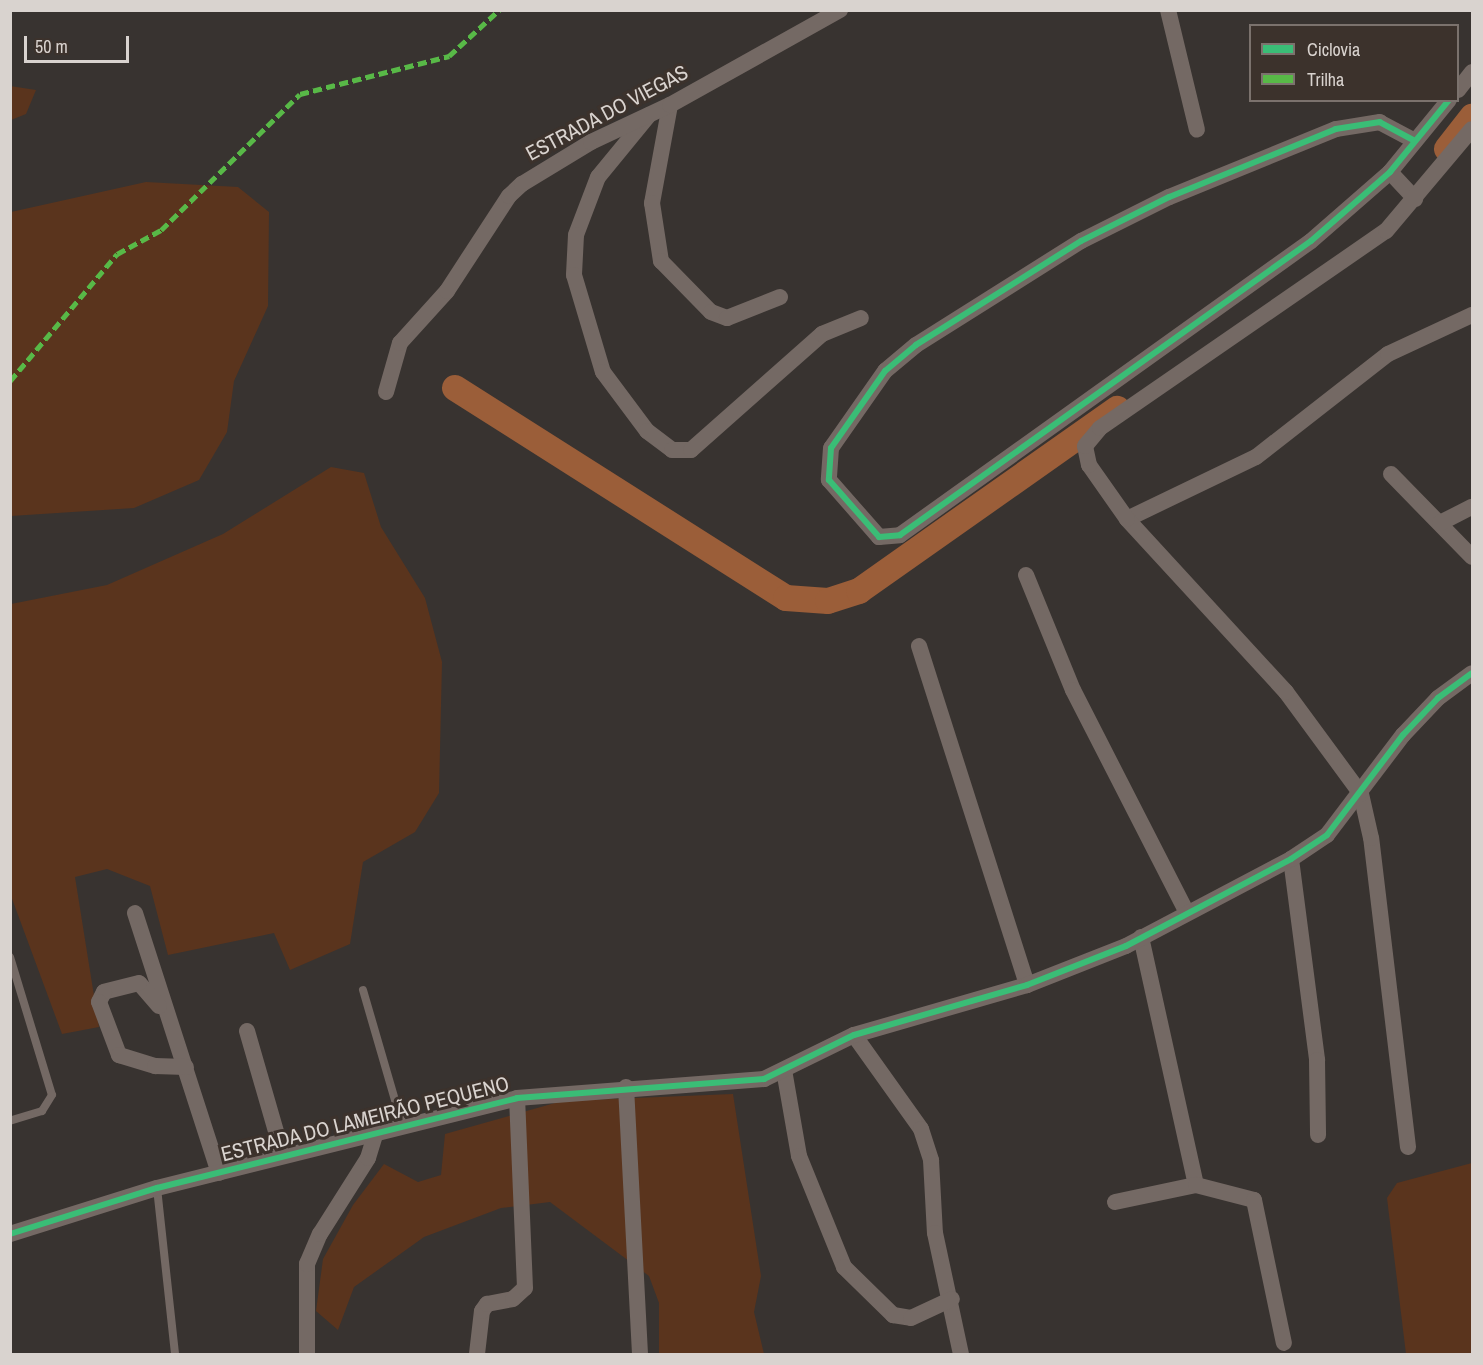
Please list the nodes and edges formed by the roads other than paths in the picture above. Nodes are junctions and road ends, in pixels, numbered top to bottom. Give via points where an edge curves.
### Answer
1 (840, 10) edge
2 (1168, 10) edge
3 (1473, 72) edge
4 (1459, 89) edge
5 (1447, 102) edge
6 (670, 105) junction
7 (649, 115) junction
8 (1473, 129) edge
9 (1197, 130) dead end
10 (1415, 141) junction
11 (1390, 172) junction
12 (1415, 199) junction
13 (780, 297) dead end
14 (1473, 315) edge
15 (861, 318) dead end
16 (386, 392) dead end
17 (1391, 474) dead end
18 (1473, 507) edge
19 (1127, 519) junction
20 (1440, 523) junction
21 (1473, 557) edge
22 (1026, 575) dead end
23 (919, 646) dead end
24 (1473, 673) edge
25 (1361, 794) junction
26 (1291, 859) junction
27 (135, 913) dead end
28 (1187, 913) junction
29 (1141, 937) junction
30 (10, 957) edge
31 (1027, 986) junction
32 (363, 990) dead end
33 (173, 1027) junction
34 (247, 1031) dead end
35 (855, 1035) junction
36 (186, 1067) junction
37 (784, 1070) junction
38 (626, 1087) junction
39 (517, 1098) junction
40 (10, 1121) edge
41 (402, 1125) junction
42 (376, 1131) junction
43 (1318, 1135) dead end
44 (1408, 1147) dead end
45 (283, 1156) junction
46 (219, 1173) junction
47 (1196, 1185) junction
48 (157, 1188) junction
49 (1114, 1202) dead end
50 (10, 1234) edge
51 (952, 1299) junction
52 (1284, 1343) dead end
53 (175, 1354) edge
54 (307, 1354) edge
55 (477, 1354) edge
56 (640, 1354) edge
57 (961, 1354) edge

1 - 6 street, ESTRADA DO VIEGAS
2 - 9 street
3 - 4 street
5 - 10 street
6 - 7 street, ESTRADA DO VIEGAS
6 - 13 street via 652,202 661,261 711,312 727,318
7 - 15 street via 598,177 576,235 574,275 603,372 654,438 672,450 692,450 822,334
7 - 16 street, ESTRADA DO VIEGAS via 591,142 509,196 461,272 400,343
8 - 12 street
10 - 11 street
10 - 11 street via 1380,122 1336,129 1169,197 1081,241 916,345 885,371 831,448 829,480 879,537 900,535 1311,241
11 - 12 street
12 - 19 street via 1386,231 1089,438 1085,455 1089,465
14 - 19 street via 1388,354 1256,457
17 - 20 street
18 - 20 street
19 - 25 street via 1286,692
20 - 21 street
22 - 28 street via 1041,622 1073,690
23 - 31 street
24 - 25 street, ESTRADA DO LAMEIRÃO PEQUENO via 1438,698 1403,735
25 - 26 street, ESTRADA DO LAMEIRÃO PEQUENO via 1327,835
25 - 44 street via 1371,838
26 - 28 street, ESTRADA DO LAMEIRÃO PEQUENO
26 - 43 street via 1317,1060
27 - 33 street
28 - 29 street, ESTRADA DO LAMEIRÃO PEQUENO
29 - 31 street, ESTRADA DO LAMEIRÃO PEQUENO
29 - 47 street
30 - 40 lane via 52,1095 42,1111
31 - 35 street, ESTRADA DO LAMEIRÃO PEQUENO
32 - 41 lane
33 - 36 street
33 - 36 street via 153,994 139,983 113,988 100,997 99,1007 119,1055 155,1066
34 - 45 street
35 - 37 street, ESTRADA DO LAMEIRÃO PEQUENO
35 - 51 street via 921,1129 932,1160 935,1233
36 - 46 street
37 - 38 street, ESTRADA DO LAMEIRÃO PEQUENO via 745,1082
37 - 51 street via 799,1156 844,1266 893,1315 911,1318
38 - 39 street, ESTRADA DO LAMEIRÃO PEQUENO
38 - 56 street
39 - 41 street, ESTRADA DO LAMEIRÃO PEQUENO
39 - 55 street via 525,1288 513,1299 487,1304 482,1311
41 - 42 street, ESTRADA DO LAMEIRÃO PEQUENO
42 - 45 street, ESTRADA DO LAMEIRÃO PEQUENO
42 - 54 street via 368,1158 320,1234 307,1264
45 - 46 street, ESTRADA DO LAMEIRÃO PEQUENO
46 - 48 street, ESTRADA DO LAMEIRÃO PEQUENO
47 - 49 street
47 - 52 street via 1246,1196 1258,1204
48 - 50 street, ESTRADA DO LAMEIRÃO PEQUENO
48 - 53 lane
51 - 57 street

